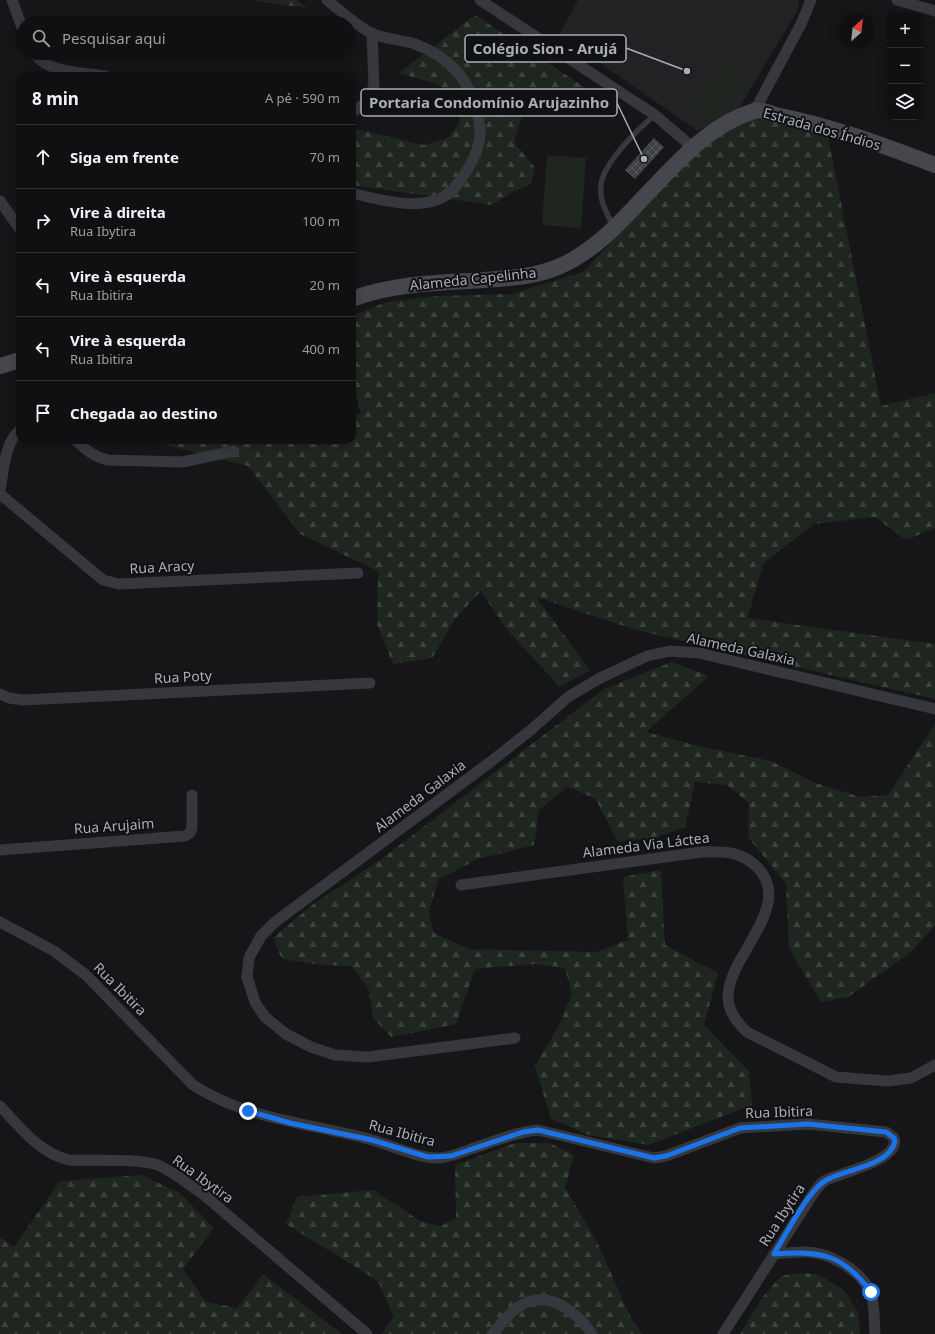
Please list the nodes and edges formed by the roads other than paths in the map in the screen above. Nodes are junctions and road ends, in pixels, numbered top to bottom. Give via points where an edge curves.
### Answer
1 (12, 0) edge
2 (327, 0) edge
3 (480, 0) edge
4 (811, 0) edge
5 (897, 0) edge
6 (935, 11) edge
7 (18, 16) edge
8 (349, 16) edge
9 (356, 21) edge
10 (372, 33) junction
11 (39, 60) edge
12 (78, 72) edge
13 (356, 110) edge
14 (755, 110) junction
15 (655, 115) junction
16 (692, 147) junction
17 (935, 165) edge
18 (356, 194) edge
19 (0, 201) edge
20 (16, 223) edge
21 (614, 229) junction
22 (356, 298) edge
23 (16, 361) edge
24 (0, 366) edge
25 (16, 433) edge
26 (79, 444) edge
27 (234, 451) dead end
28 (0, 490) edge
29 (0, 494) edge
30 (358, 573) dead end
31 (370, 683) dead end
32 (0, 694) edge
33 (935, 709) edge
34 (192, 795) dead end
35 (0, 850) edge
36 (461, 885) dead end
37 (0, 922) edge
38 (515, 1038) dead end
39 (935, 1065) edge
40 (0, 1106) edge
41 (894, 1144) joint
42 (774, 1254) junction
43 (368, 1334) edge
44 (492, 1334) edge
45 (592, 1334) edge
46 (723, 1334) edge
47 (875, 1334) edge

1 - 7 street
2 - 8 street
3 - 15 street
4 - 14 street
5 - 6 street
9 - 10 street
10 - 13 street via 374,85 368,102
10 - 18 street via 415,44 454,67 463,77 474,98 480,124 479,141 471,165 458,185 447,195 418,204 387,202
11 - 12 street via 50,68
14 - 16 street, Estrada dos Índios via 728,123
14 - 17 street, Estrada dos Índios via 832,129
15 - 16 street
15 - 21 lane via 619,152 604,173 601,185 603,206
16 - 21 street, Alameda Capelinha
19 - 20 street
21 - 22 street, Alameda Capelinha via 576,258 544,272 522,277 397,287 370,292
23 - 24 street
25 - 28 street via 9,446
26 - 27 street via 98,458 108,460 182,462
29 - 30 street, Rua Aracy via 103,580 119,584
31 - 32 street, Rua Poty via 23,700
33 - 38 street, Alameda Galaxia via 699,653 670,651 647,656 600,678 568,697 489,763 275,922 261,936 249,958 247,977 255,1002 266,1017 286,1034 311,1047 335,1055 368,1057
34 - 35 street, Rua Arujaim via 192,828 185,836
36 - 39 street, Alameda Via Láctea via 702,852 722,851 738,854 752,862 762,873 768,886 769,902 730,981 730,1010 737,1023 747,1032 836,1077 888,1081 910,1078
37 - 41 street, Rua Ibitira via 54,951 86,975 193,1084 210,1096 290,1123 372,1140 414,1154 451,1156 523,1132 538,1130 654,1158 666,1156 740,1128 800,1125 886,1132 894,1138
40 - 43 street, Rua Ibytira via 28,1136 47,1152 59,1158 143,1162 157,1165 176,1175 204,1195
41 - 42 street, Rua Ibytira via 889,1152 876,1162 825,1181 807,1201
42 - 46 street, Rua Ibytira
42 - 47 street via 820,1254 857,1274 871,1292
44 - 45 street via 517,1308 533,1300 550,1300 562,1305 580,1318

